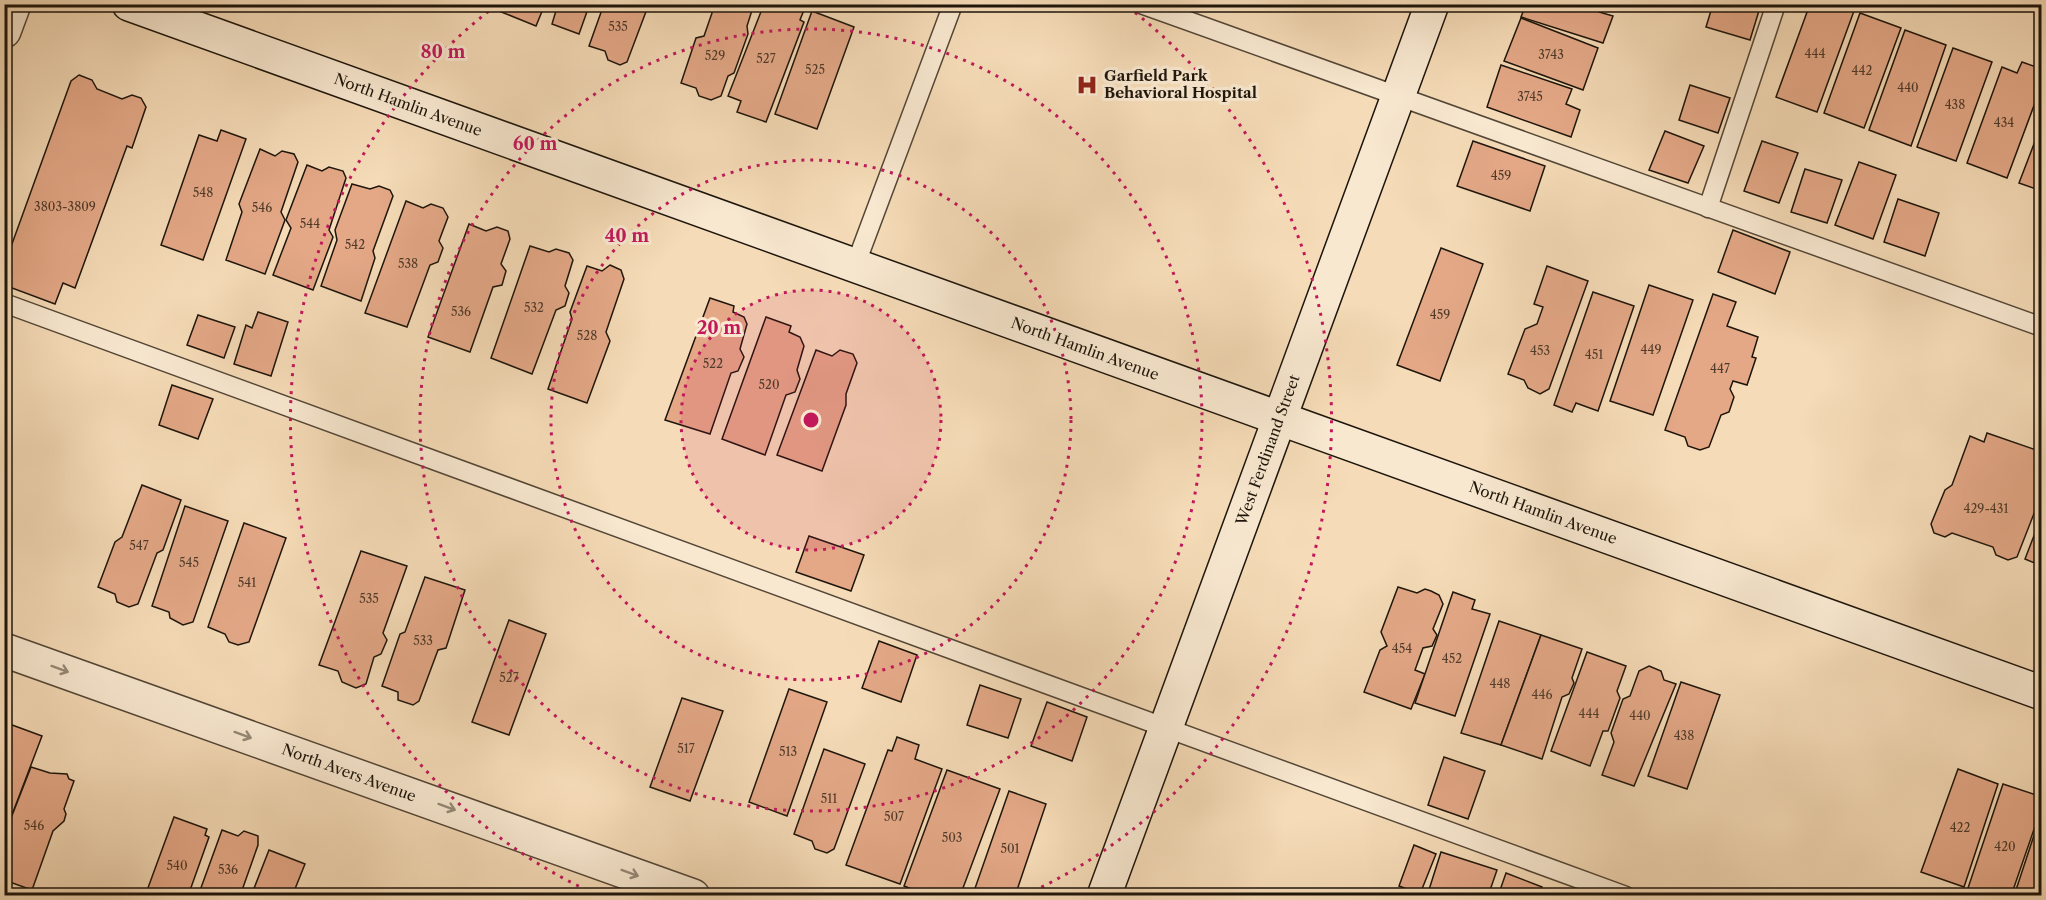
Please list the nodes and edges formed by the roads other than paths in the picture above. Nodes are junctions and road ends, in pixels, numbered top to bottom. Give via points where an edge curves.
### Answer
1 (14, 4) edge
2 (129, 4) edge
3 (953, 4) edge
4 (1141, 4) edge
5 (1432, 4) edge
6 (1776, 4) edge
7 (4, 31) edge
8 (1398, 98) junction
9 (1708, 208) junction
10 (855, 266) junction
11 (4, 303) edge
12 (2042, 327) edge
13 (1279, 419) junction
14 (4, 650) edge
15 (2042, 693) edge
16 (1165, 729) junction
17 (693, 896) edge
18 (1104, 896) edge
19 (1626, 896) edge

1 - 7 street
2 - 10 street, North Hamlin Avenue
3 - 10 lane
4 - 8 lane
5 - 8 street, West Ferdinand Street
6 - 9 lane
8 - 9 lane
8 - 13 street, West Ferdinand Street
9 - 12 lane
10 - 13 street, North Hamlin Avenue
11 - 16 lane
13 - 15 street, North Hamlin Avenue
13 - 16 street, West Ferdinand Street
14 -> 17 street, North Avers Avenue
16 - 18 street, West Ferdinand Street
16 - 19 lane

